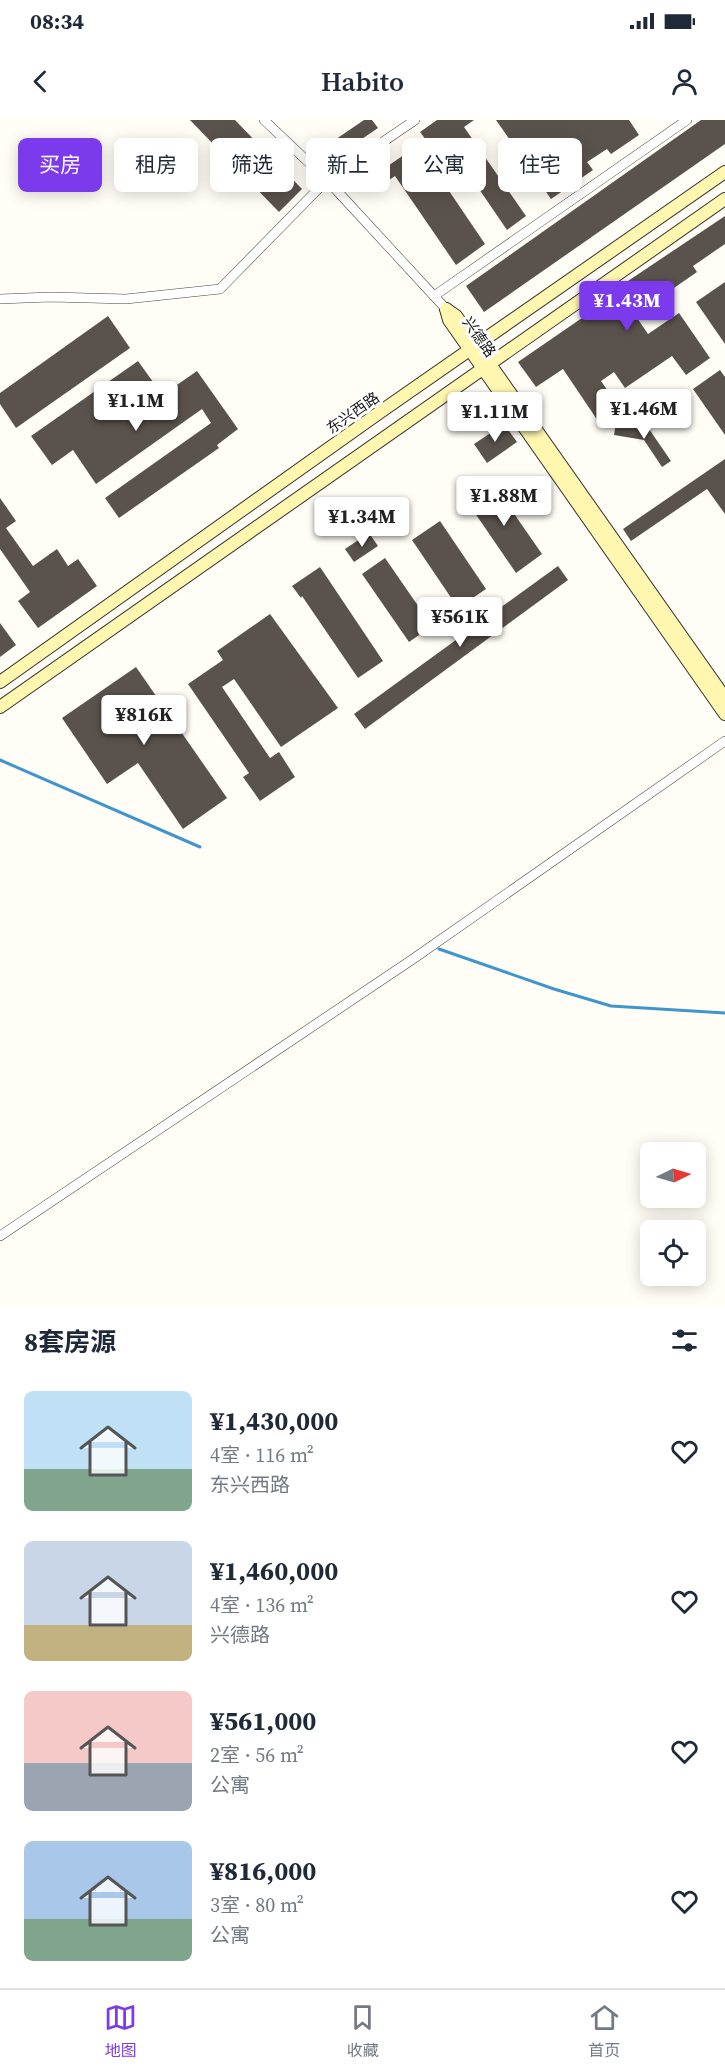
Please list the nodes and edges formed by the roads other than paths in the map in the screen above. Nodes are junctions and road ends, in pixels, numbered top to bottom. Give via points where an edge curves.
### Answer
1 (264, 120) edge
2 (415, 120) edge
3 (687, 120) edge
4 (389, 138) edge
5 (306, 160) edge
6 (725, 172) edge
7 (315, 192) edge
8 (338, 192) edge
9 (725, 199) edge
10 (434, 296) junction
11 (0, 298) edge
12 (446, 309) joint
13 (473, 348) junction
14 (486, 366) junction
15 (0, 682) edge
16 (725, 698) edge
17 (0, 707) edge
18 (725, 714) edge
19 (725, 741) edge
20 (0, 1235) edge

1 - 5 street
2 - 4 street
3 - 10 street
6 - 13 main road, 东兴西路
7 - 11 street via 220,289 126,299
8 - 10 street
9 - 14 main road
10 - 12 street
12 - 13 main road, 兴德路 via 456,316
13 - 14 main road, 兴德路
13 - 15 main road, 东兴西路
14 - 16 main road, 兴德路
14 - 17 main road
14 - 18 main road, 兴德路
19 - 20 street via 413,959

